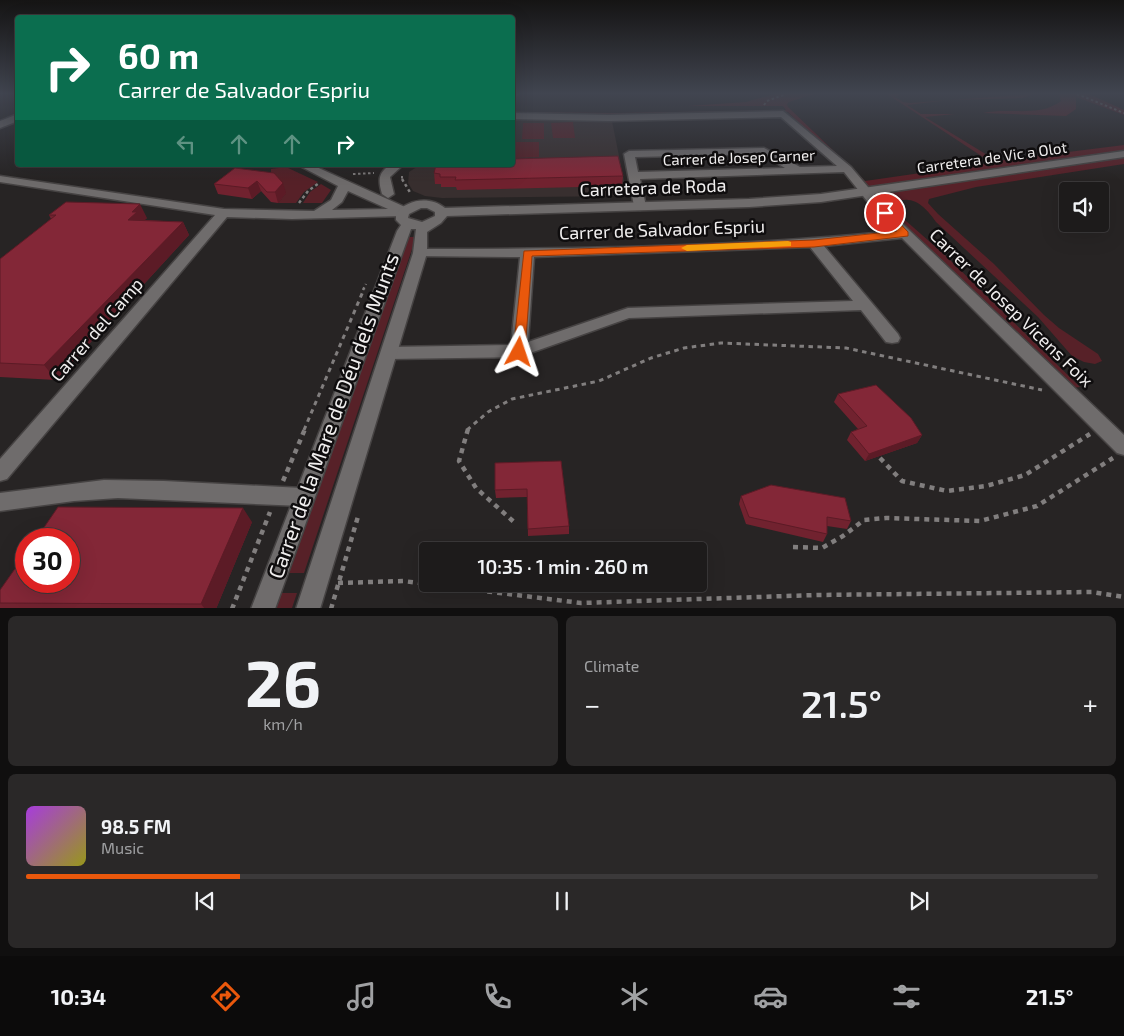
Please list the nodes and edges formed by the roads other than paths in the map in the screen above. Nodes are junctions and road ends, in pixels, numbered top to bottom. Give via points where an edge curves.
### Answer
1 (793, 122) edge
2 (1124, 154) edge
3 (307, 167) edge
4 (328, 167) edge
5 (395, 167) edge
6 (847, 169) junction
7 (798, 171) junction
8 (633, 176) junction
9 (0, 179) edge
10 (344, 185) junction
11 (865, 191) junction
12 (388, 194) junction
13 (420, 205) junction
14 (640, 206) junction
15 (442, 212) junction
16 (224, 213) junction
17 (315, 214) junction
18 (405, 216) junction
19 (427, 225) junction
20 (905, 234) junction
21 (814, 244) junction
22 (420, 252) junction
23 (527, 253) junction
24 (864, 305) junction
25 (892, 338) dead end
26 (389, 352) junction
27 (519, 352) junction
28 (1120, 452) edge
29 (0, 473) edge
30 (302, 498) junction
31 (0, 502) edge
32 (262, 608) edge
33 (308, 608) edge

1 - 6 street, Carrer de Josep Vicens Foix
2 - 11 street, Carretera de Vic a Olot
3 - 10 street
4 - 12 street, Carretera de Roda
5 - 12 street via 383,180
6 - 7 street, Carrer de Josep Carner
6 - 11 street, Carrer de Josep Vicens Foix
7 - 8 street, Carrer de Josep Carner
7 - 8 street via 764,151 629,154
8 - 14 street
9 - 16 street
10 - 17 street via 334,204
10 - 18 street
11 - 14 street, Carretera de Roda via 749,203
11 - 20 street, Carrer de Josep Vicens Foix
12 - 13 street, Carretera de Roda
13 - 15 street, Carretera de Roda via 434,206
13 - 18 street
14 - 15 street, Carretera de Roda
15 - 19 street via 440,218
16 - 17 street
16 - 29 street, Carrer del Camp
17 - 18 street
18 - 19 street
18 - 30 street, Carrer de la Mare de Déu dels Munts
19 - 22 street, Carrer de la Mare de Déu dels Munts via 421,231
20 - 21 street, Carrer de Salvador Espriu
20 - 28 street, Carrer de Josep Vicens Foix via 1103,426
21 - 23 street, Carrer de Salvador Espriu
21 - 24 street
22 - 23 street, Carrer de Salvador Espriu
22 - 26 street, Carrer de la Mare de Déu dels Munts
23 - 27 street
24 - 25 street
24 - 27 street via 628,313
26 - 27 street
26 - 33 street, Carrer de la Mare de Déu dels Munts
30 - 31 street via 116,489
30 - 32 street, Carrer de la Mare de Déu dels Munts

